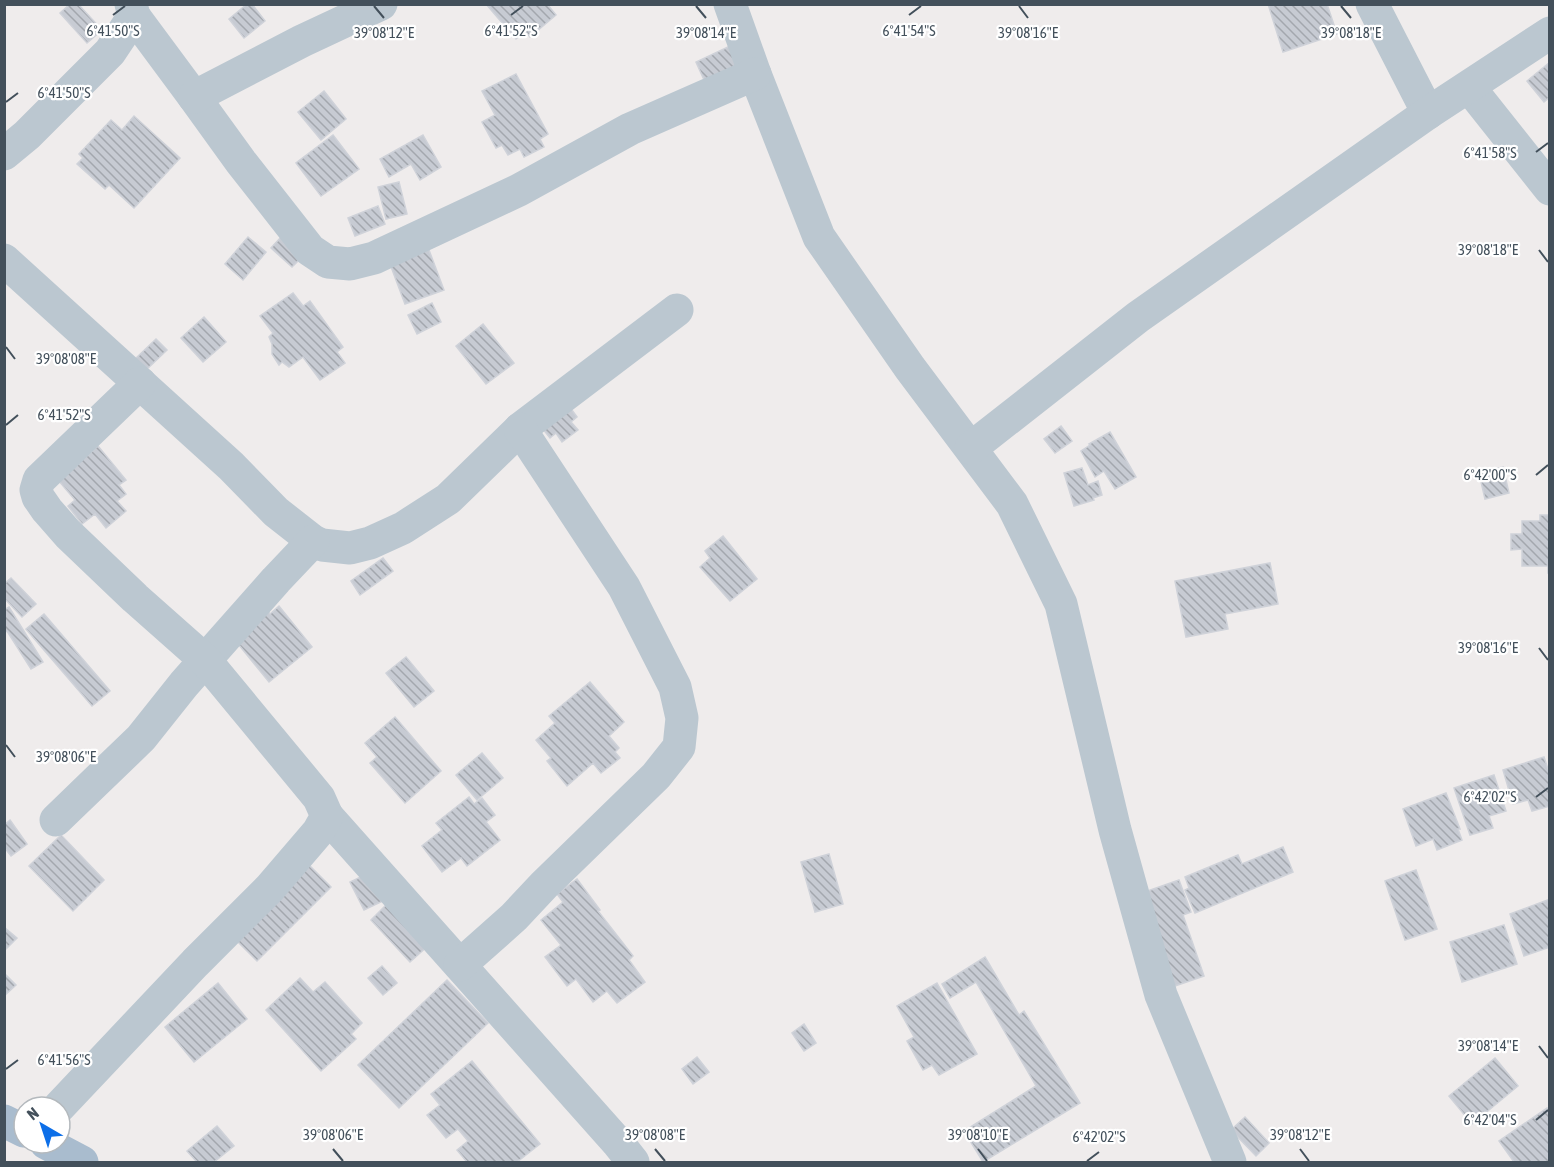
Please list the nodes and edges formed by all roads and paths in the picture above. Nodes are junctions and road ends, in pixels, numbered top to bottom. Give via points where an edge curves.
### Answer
1 (381, 4) edge
2 (730, 4) edge
3 (1372, 4) edge
4 (133, 10) edge
5 (1550, 33) edge
6 (755, 74) junction
7 (1469, 87) junction
8 (194, 97) junction
9 (1428, 113) junction
10 (4, 154) edge
11 (1550, 189) edge
12 (4, 260) edge
13 (677, 310) dead end
14 (140, 383) junction
15 (520, 429) junction
16 (970, 448) junction
17 (313, 541) junction
18 (205, 660) junction
19 (327, 816) junction
20 (56, 820) dead end
21 (460, 965) junction
22 (70, 1095) edge
23 (633, 1162) edge
24 (1230, 1162) edge

1 - 8 street
2 - 6 street
3 - 9 street
4 - 8 street
4 - 10 street via 110,52
5 - 7 street
6 - 8 street via 630,129 519,190 374,258 350,264 328,262 310,250
6 - 16 street via 819,237
7 - 9 street
7 - 11 street
9 - 16 street via 1138,317
12 - 14 street
13 - 15 street
14 - 17 street via 276,512
14 - 18 street via 44,474 36,490 68,534
15 - 17 street via 448,499 403,528 350,548
15 - 21 street via 624,587 675,687 682,718 679,747 656,776
16 - 24 street via 1012,504 1061,604 1115,830 1161,995
17 - 18 street
18 - 19 street via 319,798
18 - 20 street via 141,738
19 - 21 street
19 - 22 street via 270,888
21 - 23 street

